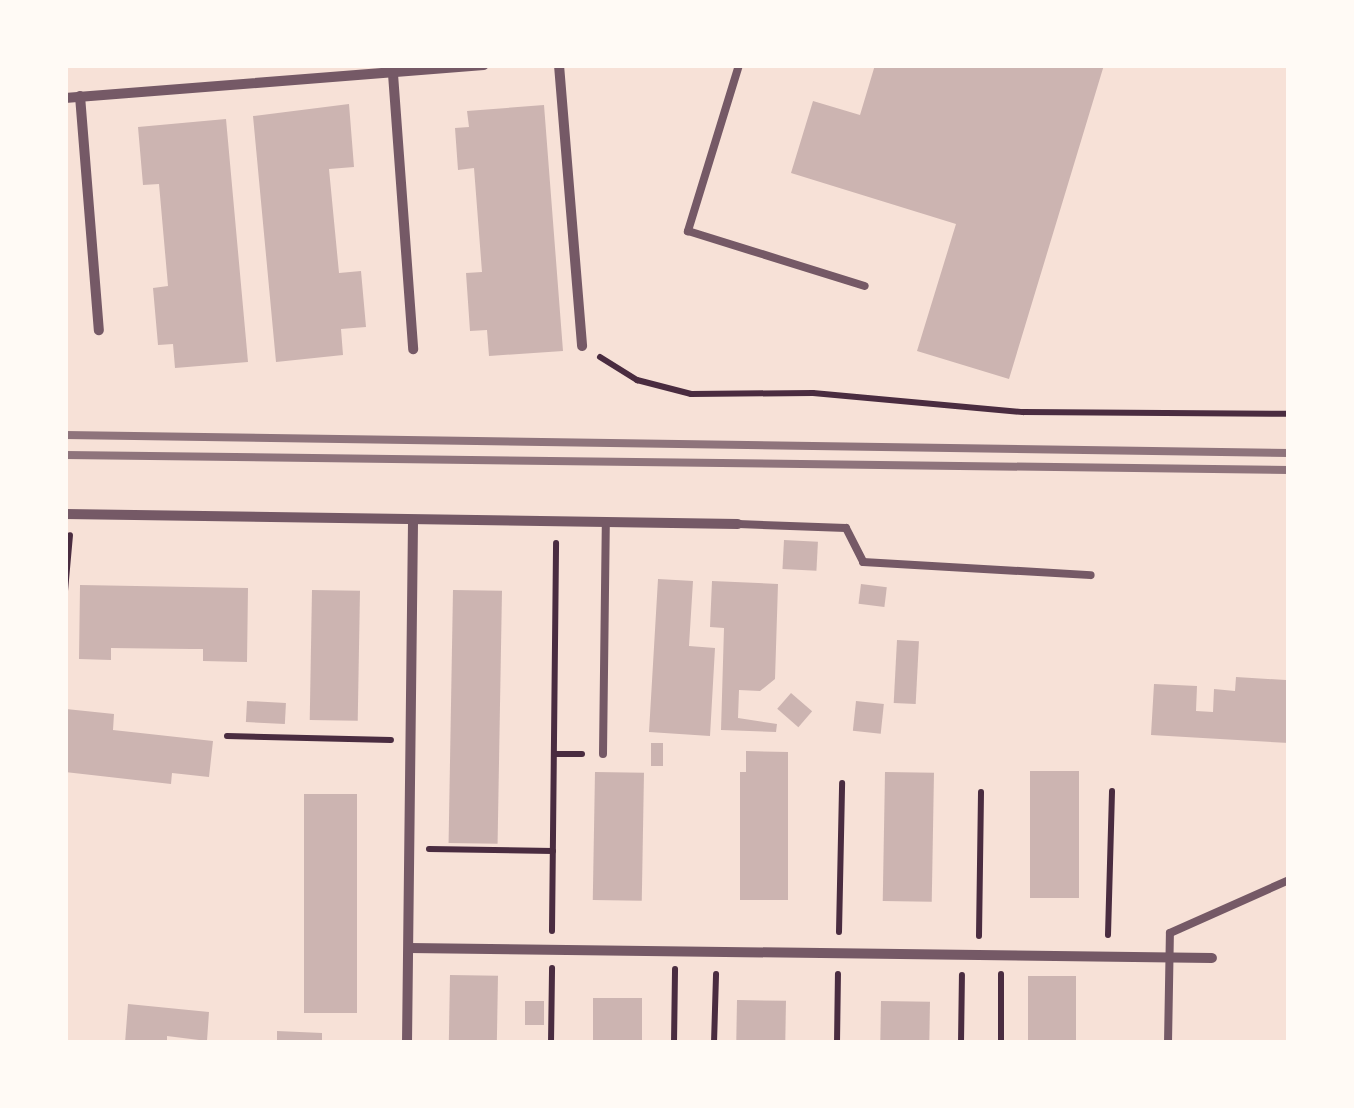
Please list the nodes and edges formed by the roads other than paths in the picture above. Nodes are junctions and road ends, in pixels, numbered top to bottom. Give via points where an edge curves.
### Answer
1 (297, 65) edge
2 (484, 65) edge
3 (559, 65) edge
4 (739, 65) edge
5 (393, 74) junction
6 (298, 79) junction
7 (80, 96) junction
8 (65, 98) edge
9 (866, 286) dead end
10 (99, 330) dead end
11 (582, 346) road end
12 (414, 349) dead end
13 (68, 514) edge
14 (412, 520) junction
15 (606, 522) junction
16 (738, 524) joint
17 (1091, 575) dead end
18 (603, 754) dead end
19 (1289, 880) edge
20 (409, 948) junction
21 (1170, 956) junction
22 (1212, 958) dead end
23 (407, 1043) edge
24 (1168, 1043) edge

1 - 6 street
2 - 5 street
3 - 11 street
4 - 9 lane via 688,231
5 - 6 street
5 - 12 street
6 - 7 street
7 - 8 street
7 - 10 street
13 - 14 street
14 - 15 street
14 - 20 street
15 - 16 street
15 - 18 lane
16 - 17 lane via 846,528 864,562
19 - 21 lane via 1170,933
20 - 21 street
20 - 23 street
21 - 22 street
21 - 24 lane

